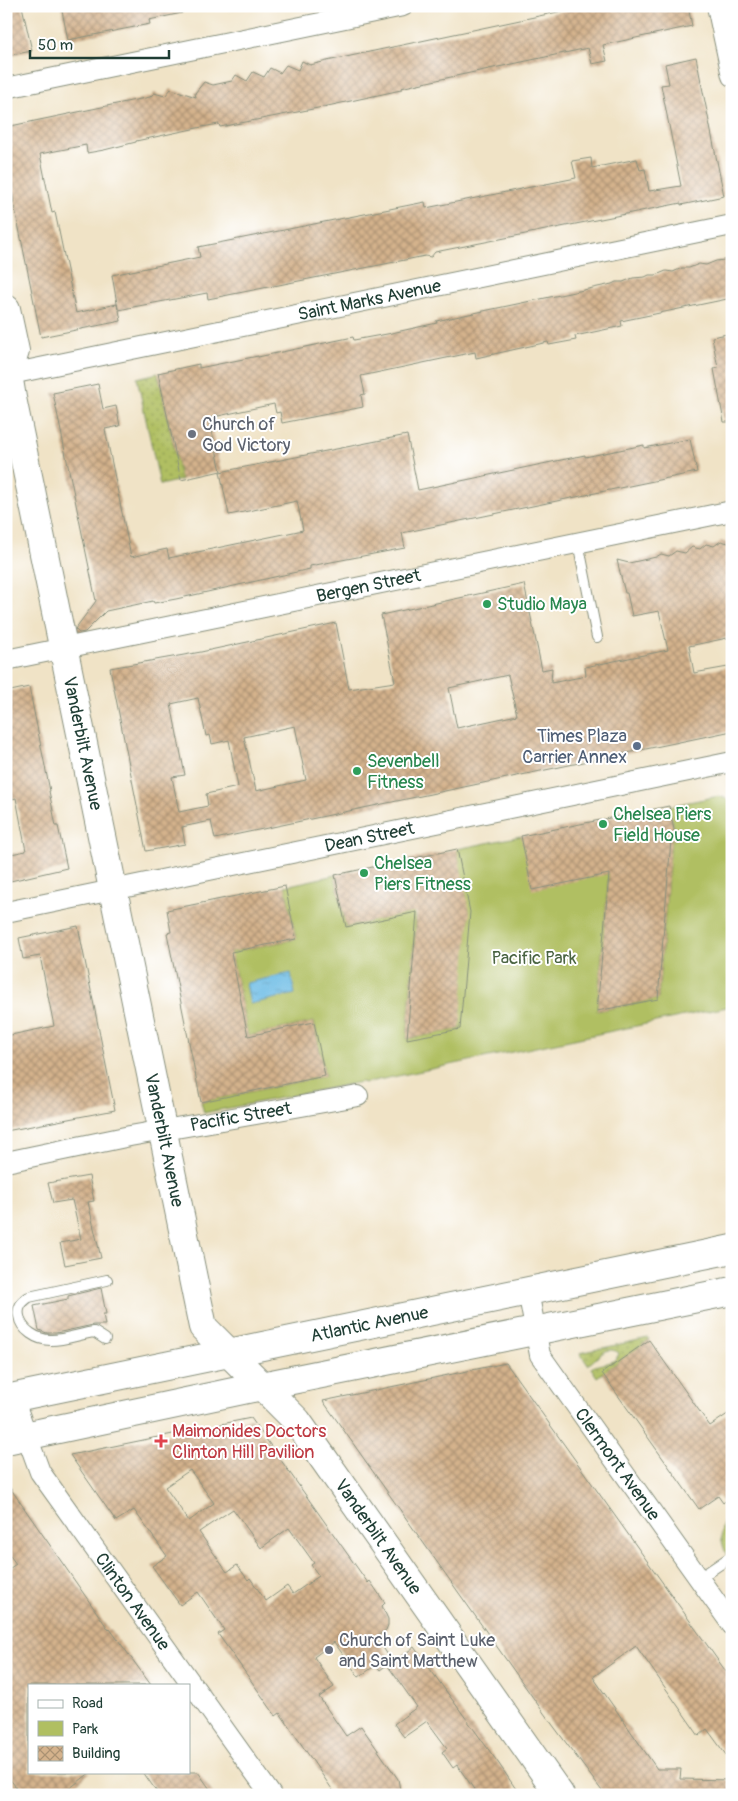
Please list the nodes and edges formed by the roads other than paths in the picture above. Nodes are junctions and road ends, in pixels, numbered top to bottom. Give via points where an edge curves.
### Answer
1 (403, 6) edge
2 (717, 6) edge
3 (732, 76) edge
4 (6, 88) edge
5 (732, 225) edge
6 (6, 309) edge
7 (7, 374) edge
8 (732, 511) edge
9 (578, 542) junction
10 (597, 637) dead end
11 (63, 649) junction
12 (6, 660) edge
13 (732, 762) edge
14 (114, 890) junction
15 (6, 912) edge
16 (358, 1096) dead end
17 (162, 1131) junction
18 (6, 1162) edge
19 (732, 1249) edge
20 (107, 1280) dead end
21 (528, 1291) junction
22 (732, 1291) edge
23 (536, 1330) junction
24 (105, 1339) dead end
25 (229, 1353) junction
26 (262, 1386) junction
27 (10, 1398) edge
28 (16, 1438) edge
29 (732, 1556) edge
30 (698, 1579) junction
31 (732, 1626) edge
32 (271, 1795) edge
33 (560, 1795) edge

1 - 4 street
2 - 3 street
5 - 7 street, Saint Marks Avenue
6 - 7 main road, Vanderbilt Avenue via 15,351
7 - 11 main road, Vanderbilt Avenue
8 - 9 street, Bergen Street
9 - 10 lane
9 - 11 street, Bergen Street
11 - 12 street, Bergen Street
11 - 14 main road, Vanderbilt Avenue
13 - 14 street, Dean Street
14 - 15 street, Dean Street
14 - 17 main road, Vanderbilt Avenue
16 - 17 street, Pacific Street
17 - 18 street, Pacific Street
17 - 25 main road, Vanderbilt Avenue via 203,1327
19 - 21 main road, Atlantic Avenue
20 - 24 lane via 29,1297 19,1306 18,1313 27,1331 38,1338 51,1340 94,1332
21 - 23 street, Clermont Avenue
21 - 25 main road, Atlantic Avenue
22 - 23 main road
23 - 26 main road
23 - 30 street, Clermont Avenue via 540,1355
25 - 26 main road, Vanderbilt Avenue
25 - 27 main road, Atlantic Avenue
26 - 28 main road
26 - 33 main road, Vanderbilt Avenue via 297,1421
27 - 28 street, Clinton Avenue
28 - 32 street, Clinton Avenue
29 - 30 lane
30 - 31 street, Clermont Avenue

